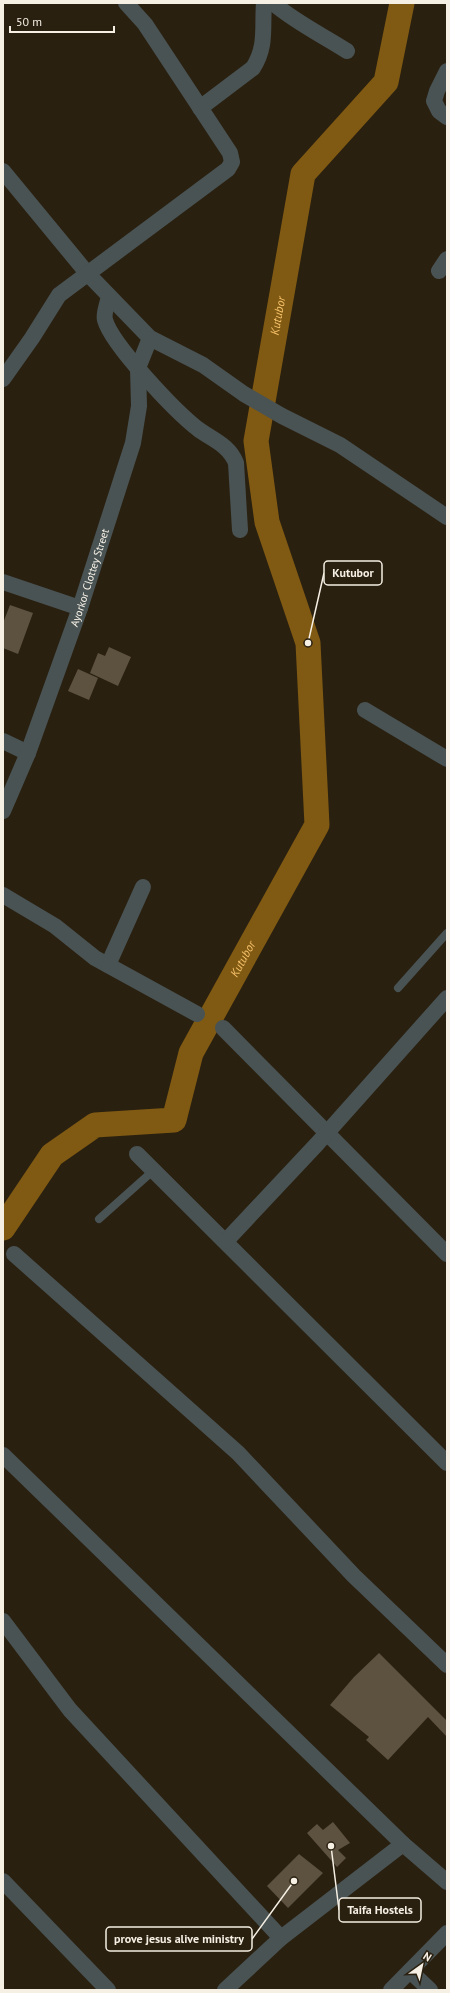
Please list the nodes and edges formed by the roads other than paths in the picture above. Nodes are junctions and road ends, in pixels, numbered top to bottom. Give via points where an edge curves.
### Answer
1 (126, 3) edge
2 (264, 3) edge
3 (273, 3) edge
4 (347, 51) dead end
5 (447, 71) edge
6 (200, 108) junction
7 (447, 117) edge
8 (3, 172) edge
9 (87, 273) junction
10 (109, 296) junction
11 (150, 338) junction
12 (138, 368) junction
13 (3, 378) edge
14 (447, 517) edge
15 (240, 530) dead end
16 (3, 582) edge
17 (80, 608) junction
18 (365, 710) dead end
19 (3, 741) edge
20 (28, 753) junction
21 (447, 759) edge
22 (3, 811) edge
23 (143, 887) dead end
24 (3, 895) edge
25 (447, 933) edge
26 (108, 965) junction
27 (398, 988) dead end
28 (447, 998) edge
29 (197, 1014) dead end
30 (223, 1028) dead end
31 (326, 1133) junction
32 (138, 1154) dead end
33 (154, 1170) junction
34 (99, 1219) dead end
35 (226, 1241) junction
36 (445, 1248) edge
37 (14, 1254) dead end
38 (3, 1455) edge
39 (447, 1463) edge
40 (3, 1622) edge
41 (447, 1665) edge
42 (403, 1844) junction
43 (3, 1881) edge
44 (447, 1882) edge
45 (447, 1933) edge
46 (280, 1938) junction
47 (410, 1971) junction
48 (108, 1990) edge
49 (225, 1990) edge
50 (391, 1990) edge
51 (430, 1990) edge

1 - 6 street via 145,24
2 - 6 street via 264,36 258,59 252,68
3 - 4 street via 289,16
5 - 7 street via 434,102 439,111
6 - 9 street via 230,153 232,162 228,169
8 - 9 street
9 - 10 street
9 - 13 street via 59,295
10 - 11 street
10 - 12 street via 104,318 108,329
11 - 12 street, Ayorkor Clottey Street
11 - 14 street via 203,365 244,394 282,416 340,445
12 - 15 street via 198,429 233,454 236,463
12 - 17 street, Ayorkor Clottey Street via 139,406 133,443
16 - 17 street
17 - 20 street, Ayorkor Clottey Street
18 - 21 street
19 - 20 street
20 - 22 street, Ayorkor Clottey Street
23 - 26 street
24 - 26 street via 55,926 80,948
25 - 27 lane
26 - 29 street
28 - 31 street
30 - 31 street
31 - 35 street
31 - 36 street
32 - 33 street
33 - 34 lane
33 - 35 street
35 - 39 street
37 - 41 street via 238,1453 354,1576
38 - 42 street
40 - 46 street via 70,1710
42 - 44 street
42 - 46 street
43 - 48 street
45 - 47 street
46 - 49 street
47 - 50 street
47 - 51 street

